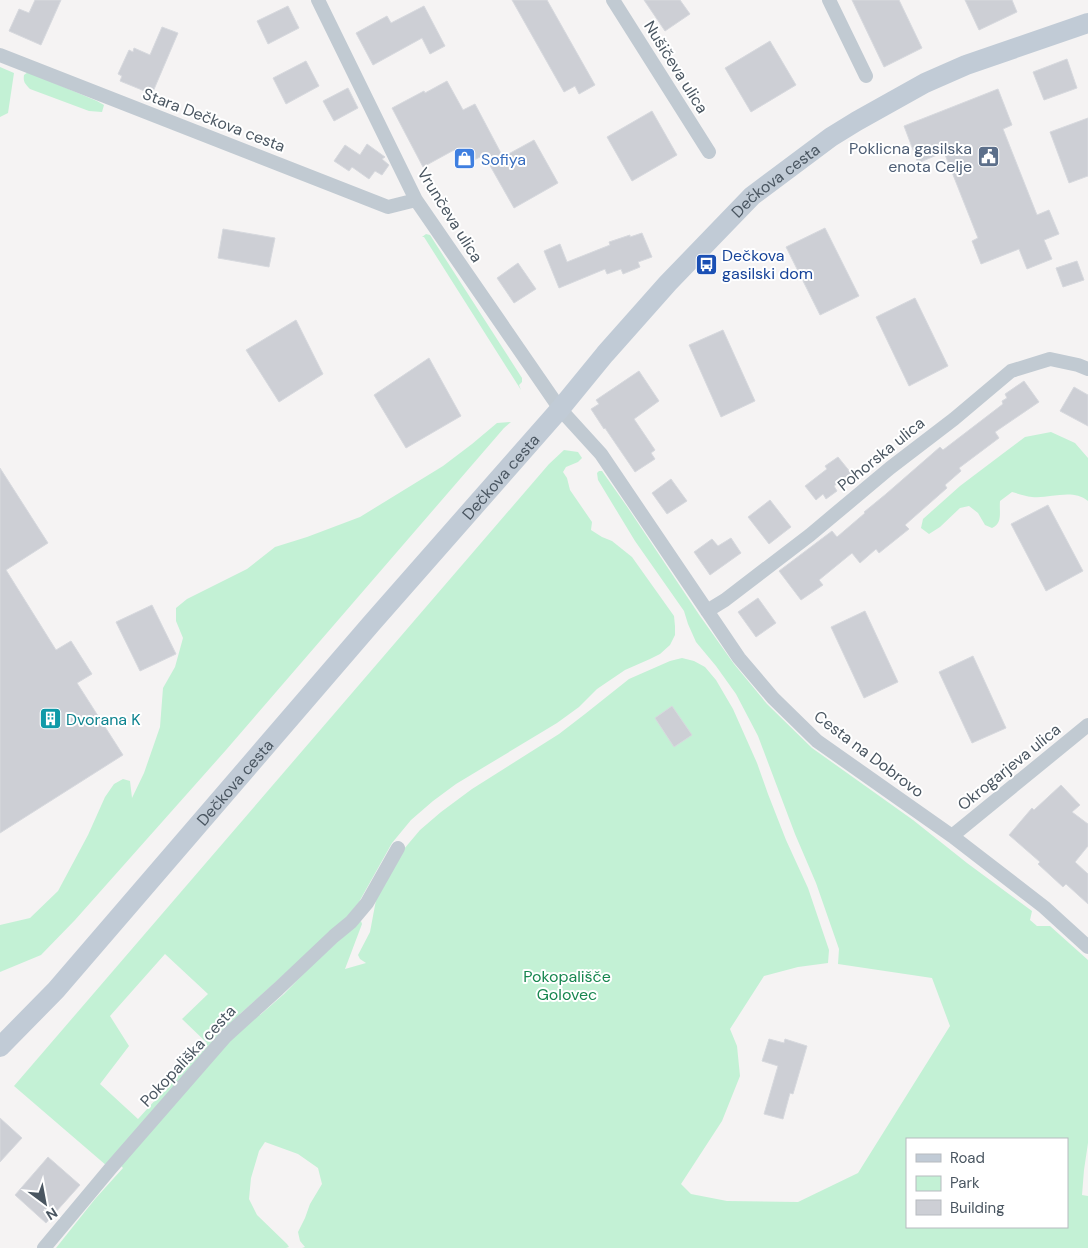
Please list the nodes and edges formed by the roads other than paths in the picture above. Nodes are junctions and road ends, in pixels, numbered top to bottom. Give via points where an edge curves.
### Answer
1 (318, 0) edge
2 (613, 0) edge
3 (829, 0) edge
4 (1088, 23) edge
5 (0, 55) edge
6 (866, 76) dead end
7 (709, 152) dead end
8 (416, 200) junction
9 (1088, 369) edge
10 (560, 409) junction
11 (707, 611) junction
12 (1088, 724) edge
13 (952, 836) junction
14 (398, 848) dead end
15 (1088, 947) edge
16 (0, 1047) edge
17 (44, 1248) edge

1 - 8 street, Vrunčeva ulica
2 - 7 street, Nušičeva ulica
3 - 6 street
4 - 10 street, Dečkova cesta via 966,65 925,83 832,137 752,196 668,284
5 - 8 street, Stara Dečkova cesta via 388,207
8 - 10 street, Vrunčeva ulica
9 - 11 street, Pohorska ulica via 1050,359 1011,371 810,535
10 - 11 street, Cesta na Dobrovo via 601,454
10 - 16 street, Dečkova cesta via 56,990
11 - 13 street, Cesta na Dobrovo via 739,658 773,698 817,741
12 - 13 street, Okrogarjeva ulica
13 - 15 street, Cesta na Dobrovo via 1044,907
14 - 17 street, Pokopališka cesta via 367,903 226,1036

